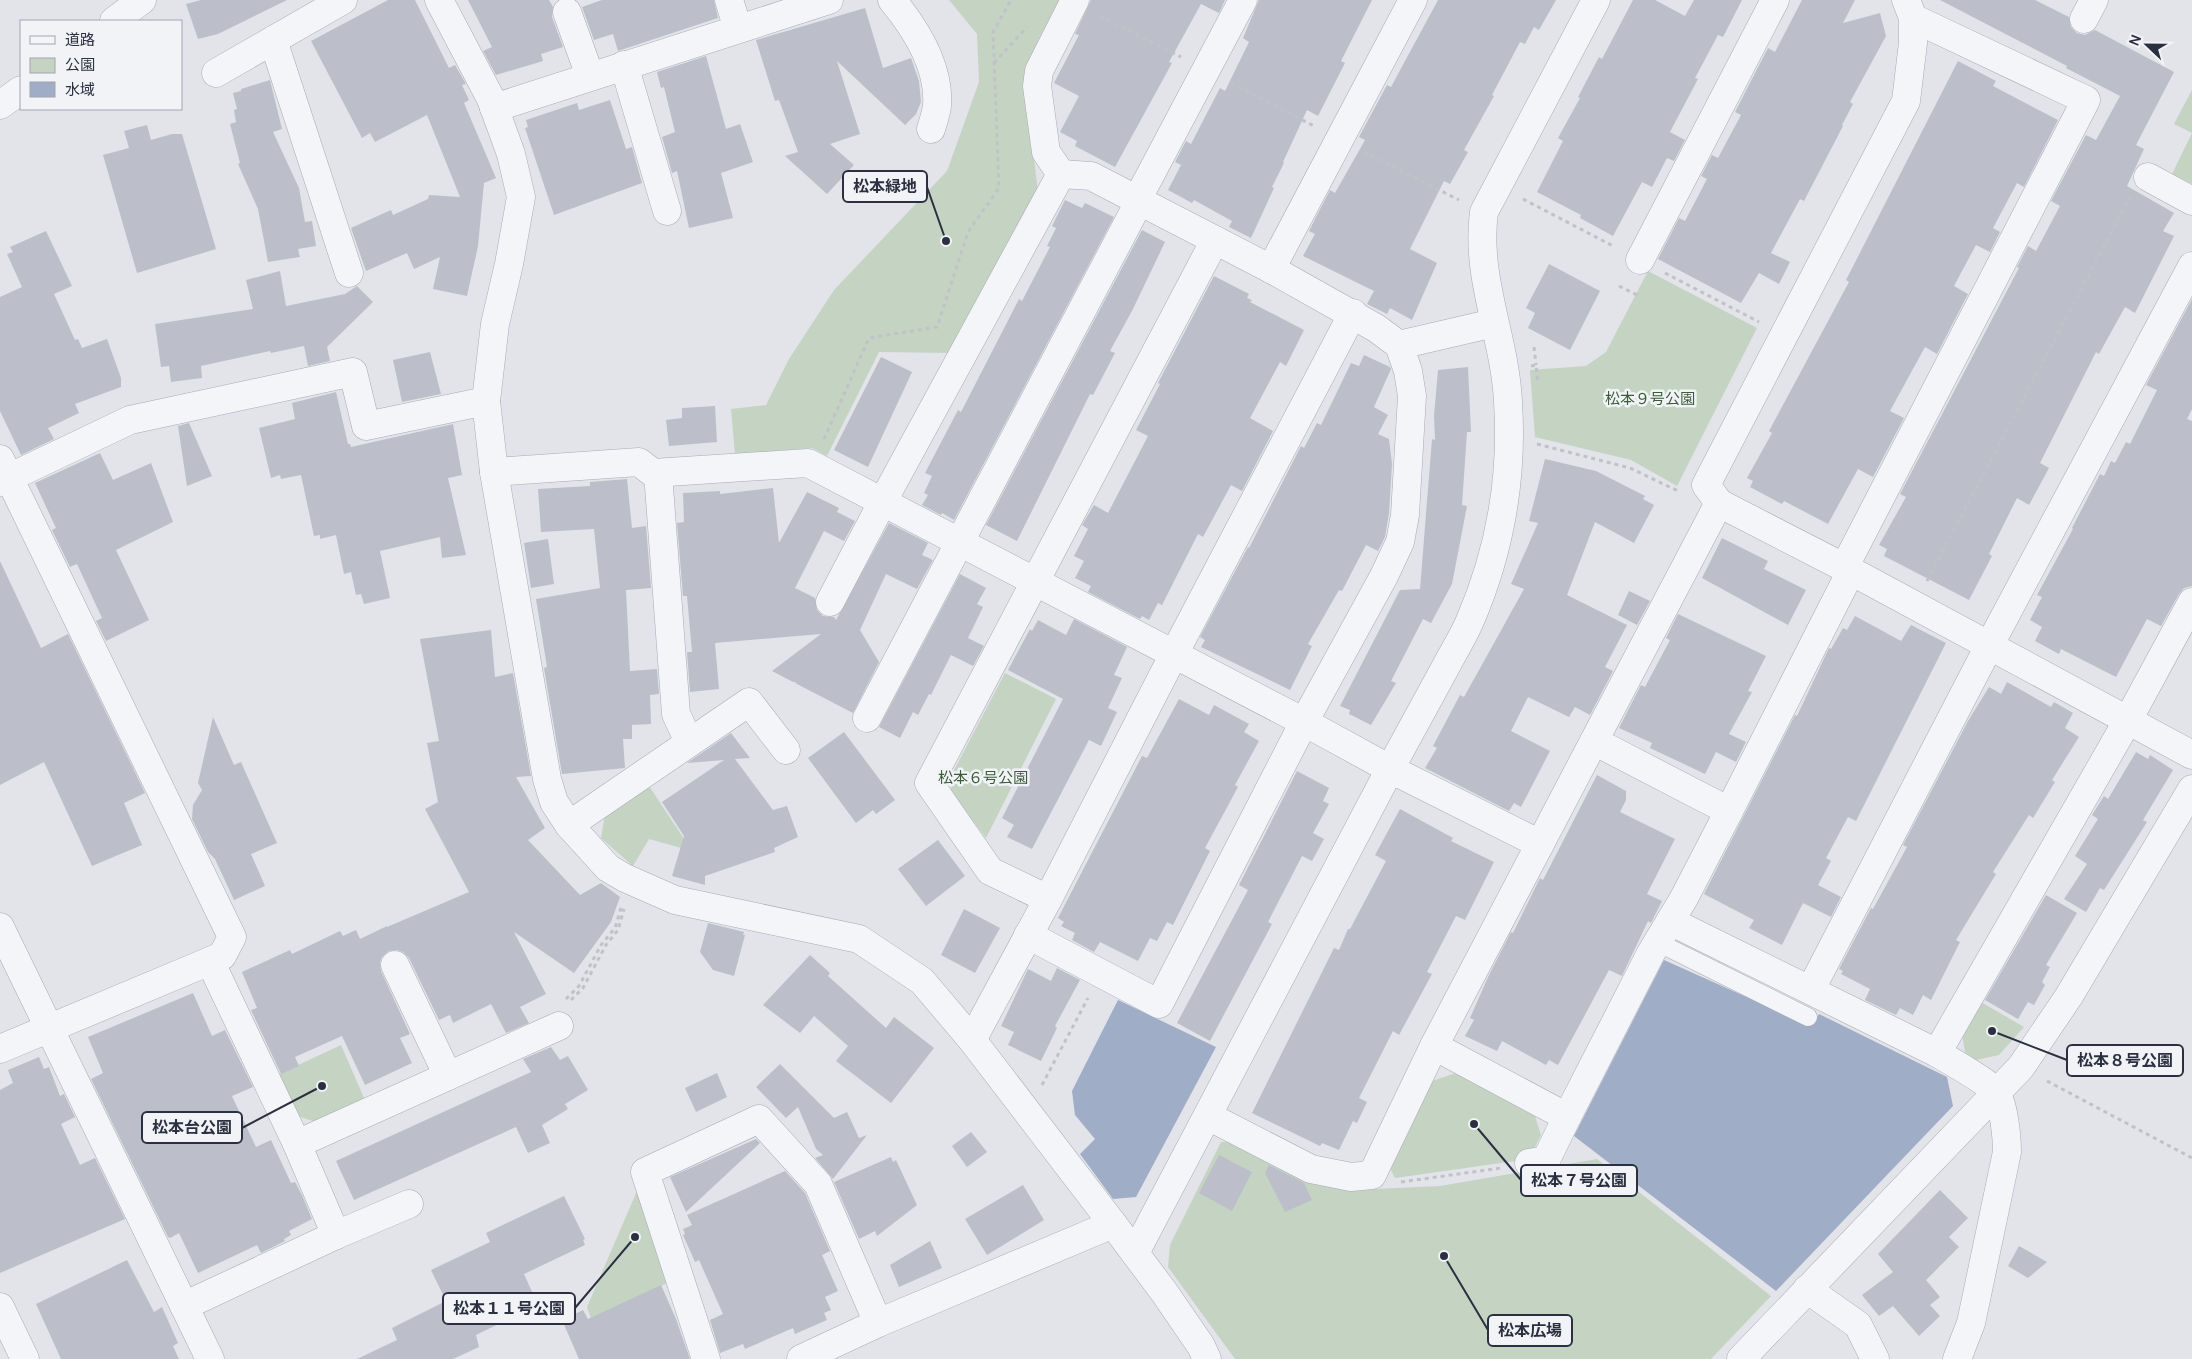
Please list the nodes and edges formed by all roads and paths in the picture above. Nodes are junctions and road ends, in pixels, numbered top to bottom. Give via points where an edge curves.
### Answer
1 (142, 0) edge
2 (343, 0) edge
3 (439, 0) edge
4 (729, 0) edge
5 (829, 0) edge
6 (892, 0) edge
7 (1011, 0) edge
8 (1243, 0) edge
9 (1413, 0) edge
10 (1596, 0) edge
11 (1775, 0) edge
12 (1074, 1) edge
13 (1909, 9) edge
14 (567, 12) dead end
15 (748, 17) edge
16 (115, 20) edge
17 (1031, 22) dead end
18 (273, 40) junction
19 (994, 63) junction
20 (624, 65) junction
21 (1205, 70) junction
22 (216, 73) dead end
23 (590, 76) junction
24 (494, 108) junction
25 (931, 129) dead end
26 (1340, 139) junction
27 (1061, 174) junction
28 (2148, 177) joint
29 (2192, 200) edge
30 (1138, 201) junction
31 (1466, 204) dead end
32 (667, 211) dead end
33 (1215, 240) junction
34 (1640, 260) dead end
35 (2192, 266) edge
36 (1271, 269) junction
37 (348, 273) dead end
38 (1619, 286) dead end
39 (1639, 296) dead end
40 (1353, 313) junction
41 (1494, 323) junction
42 (1399, 345) junction
43 (1534, 347) dead end
44 (1538, 383) dead end
45 (486, 400) junction
46 (1529, 442) dead end
47 (813, 465) junction
48 (494, 472) junction
49 (3, 473) edge
50 (658, 473) junction
51 (1678, 491) dead end
52 (882, 501) junction
53 (1719, 503) junction
54 (960, 541) junction
55 (1848, 570) junction
56 (1035, 581) junction
57 (1922, 590) dead end
58 (830, 602) dead end
59 (2192, 602) edge
60 (1989, 646) junction
61 (1174, 654) junction
62 (867, 718) dead end
63 (2128, 720) junction
64 (1304, 722) junction
65 (1594, 741) junction
66 (690, 742) junction
67 (786, 750) dead end
68 (2192, 755) edge
69 (1390, 770) junction
70 (2192, 789) edge
71 (1729, 810) junction
72 (569, 825) junction
73 (1540, 844) junction
74 (630, 881) junction
75 (1048, 899) junction
76 (0, 927) edge
77 (1663, 932) junction
78 (1028, 935) junction
79 (210, 961) junction
80 (396, 965) dead end
81 (1101, 973) junction
82 (1811, 989) junction
83 (1808, 1017) dead end
84 (557, 1021) joint
85 (50, 1028) junction
86 (972, 1040) junction
87 (1434, 1046) junction
88 (0, 1049) edge
89 (1937, 1053) junction
90 (2021, 1067) junction
91 (448, 1076) junction
92 (1996, 1091) junction
93 (1027, 1112) junction
94 (1208, 1116) junction
95 (1567, 1117) junction
96 (297, 1144) junction
97 (2192, 1158) edge
98 (1529, 1164) joint
99 (1372, 1175) junction
100 (409, 1204) dead end
101 (1113, 1224) junction
102 (336, 1235) junction
103 (1135, 1253) junction
104 (1807, 1289) junction
105 (184, 1306) junction
106 (0, 1307) edge
107 (878, 1323) junction
108 (25, 1359) edge
109 (210, 1359) edge
110 (706, 1359) edge
111 (801, 1359) edge
112 (1207, 1359) edge
113 (1740, 1359) edge
114 (1875, 1359) edge
115 (1958, 1359) edge

1 - 16 street
2 - 18 street
3 - 24 street
4 - 15 street
5 - 15 street
6 - 25 street via 907,18 929,58 937,107
7 - 19 path via 993,32
8 - 21 street
9 - 26 street
10 - 41 street via 1484,212 1480,236 1482,260
11 - 34 street
12 - 21 path
12 - 27 street via 1039,71 1037,86 1046,152
13 - 53 street via 1913,43 1906,101 1706,485
13 - 55 street via 2086,100
14 - 23 street
15 - 20 street
17 - 19 path
18 - 22 street
18 - 37 street
19 - 47 path via 999,188 968,232 937,327 869,338
20 - 23 street
20 - 32 street
21 - 26 path
21 - 30 street
23 - 24 street
24 - 45 street via 511,154 521,197 495,324
26 - 31 path
26 - 36 street
27 - 30 street via 1092,176
27 - 52 street
28 - 29 street
28 - 57 path via 2142,174
30 - 33 street
30 - 54 street
33 - 36 street
33 - 56 street
35 - 60 street
36 - 40 street
38 - 39 path
40 - 42 street
40 - 61 street
41 - 42 street
41 - 69 street via 1508,401 1508,480 1504,514 1469,623
42 - 64 street via 1412,396 1400,542
43 - 44 path
45 - 48 street
45 - 49 street via 366,426 353,372 130,420
46 - 51 path via 1630,468
47 - 50 street
47 - 52 street
48 - 50 street via 639,462 653,473
48 - 72 street via 547,779 554,802
49 - 79 street via 232,937 222,956
50 - 66 street via 676,714
52 - 54 street
52 - 58 street
53 - 55 street
53 - 65 street
54 - 56 street
54 - 62 street
55 - 60 street
55 - 71 street
56 - 61 street
56 - 75 street via 929,783 990,871
59 - 63 street
60 - 63 street
60 - 82 street
61 - 64 street
61 - 75 street
63 - 68 street
63 - 89 street
64 - 69 street
64 - 81 street via 1159,1004
65 - 71 street
65 - 73 street
66 - 67 street via 749,702
66 - 72 street
69 - 73 street
69 - 94 street
70 - 90 street via 2069,996
71 - 77 street
72 - 74 street via 608,868
73 - 87 street
74 - 84 path via 618,930 606,945 583,988
74 - 86 street via 675,900 860,939 922,981
75 - 78 street
76 - 85 street
77 - 82 street
77 - 83 lane
77 - 95 street
78 - 81 street
78 - 86 street
79 - 85 street
79 - 96 street
80 - 91 street
81 - 93 path
82 - 89 street
84 - 91 street
85 - 88 street
85 - 105 street
86 - 93 street
87 - 95 street
87 - 99 street
89 - 92 street
90 - 92 street
90 - 97 path
91 - 96 street
92 - 104 street
92 - 115 street via 2006,1125 2007,1152 1971,1323
93 - 101 street
94 - 99 street via 1312,1169 1351,1177
94 - 103 street
95 - 98 street via 1546,1160
96 - 102 street
98 - 99 path via 1395,1183
100 - 102 street
101 - 103 street
101 - 107 street
102 - 105 street
103 - 112 street
104 - 113 street
104 - 114 street via 1858,1325
105 - 109 street
106 - 108 street
107 - 110 street via 818,1184 759,1119 645,1172
107 - 111 street

